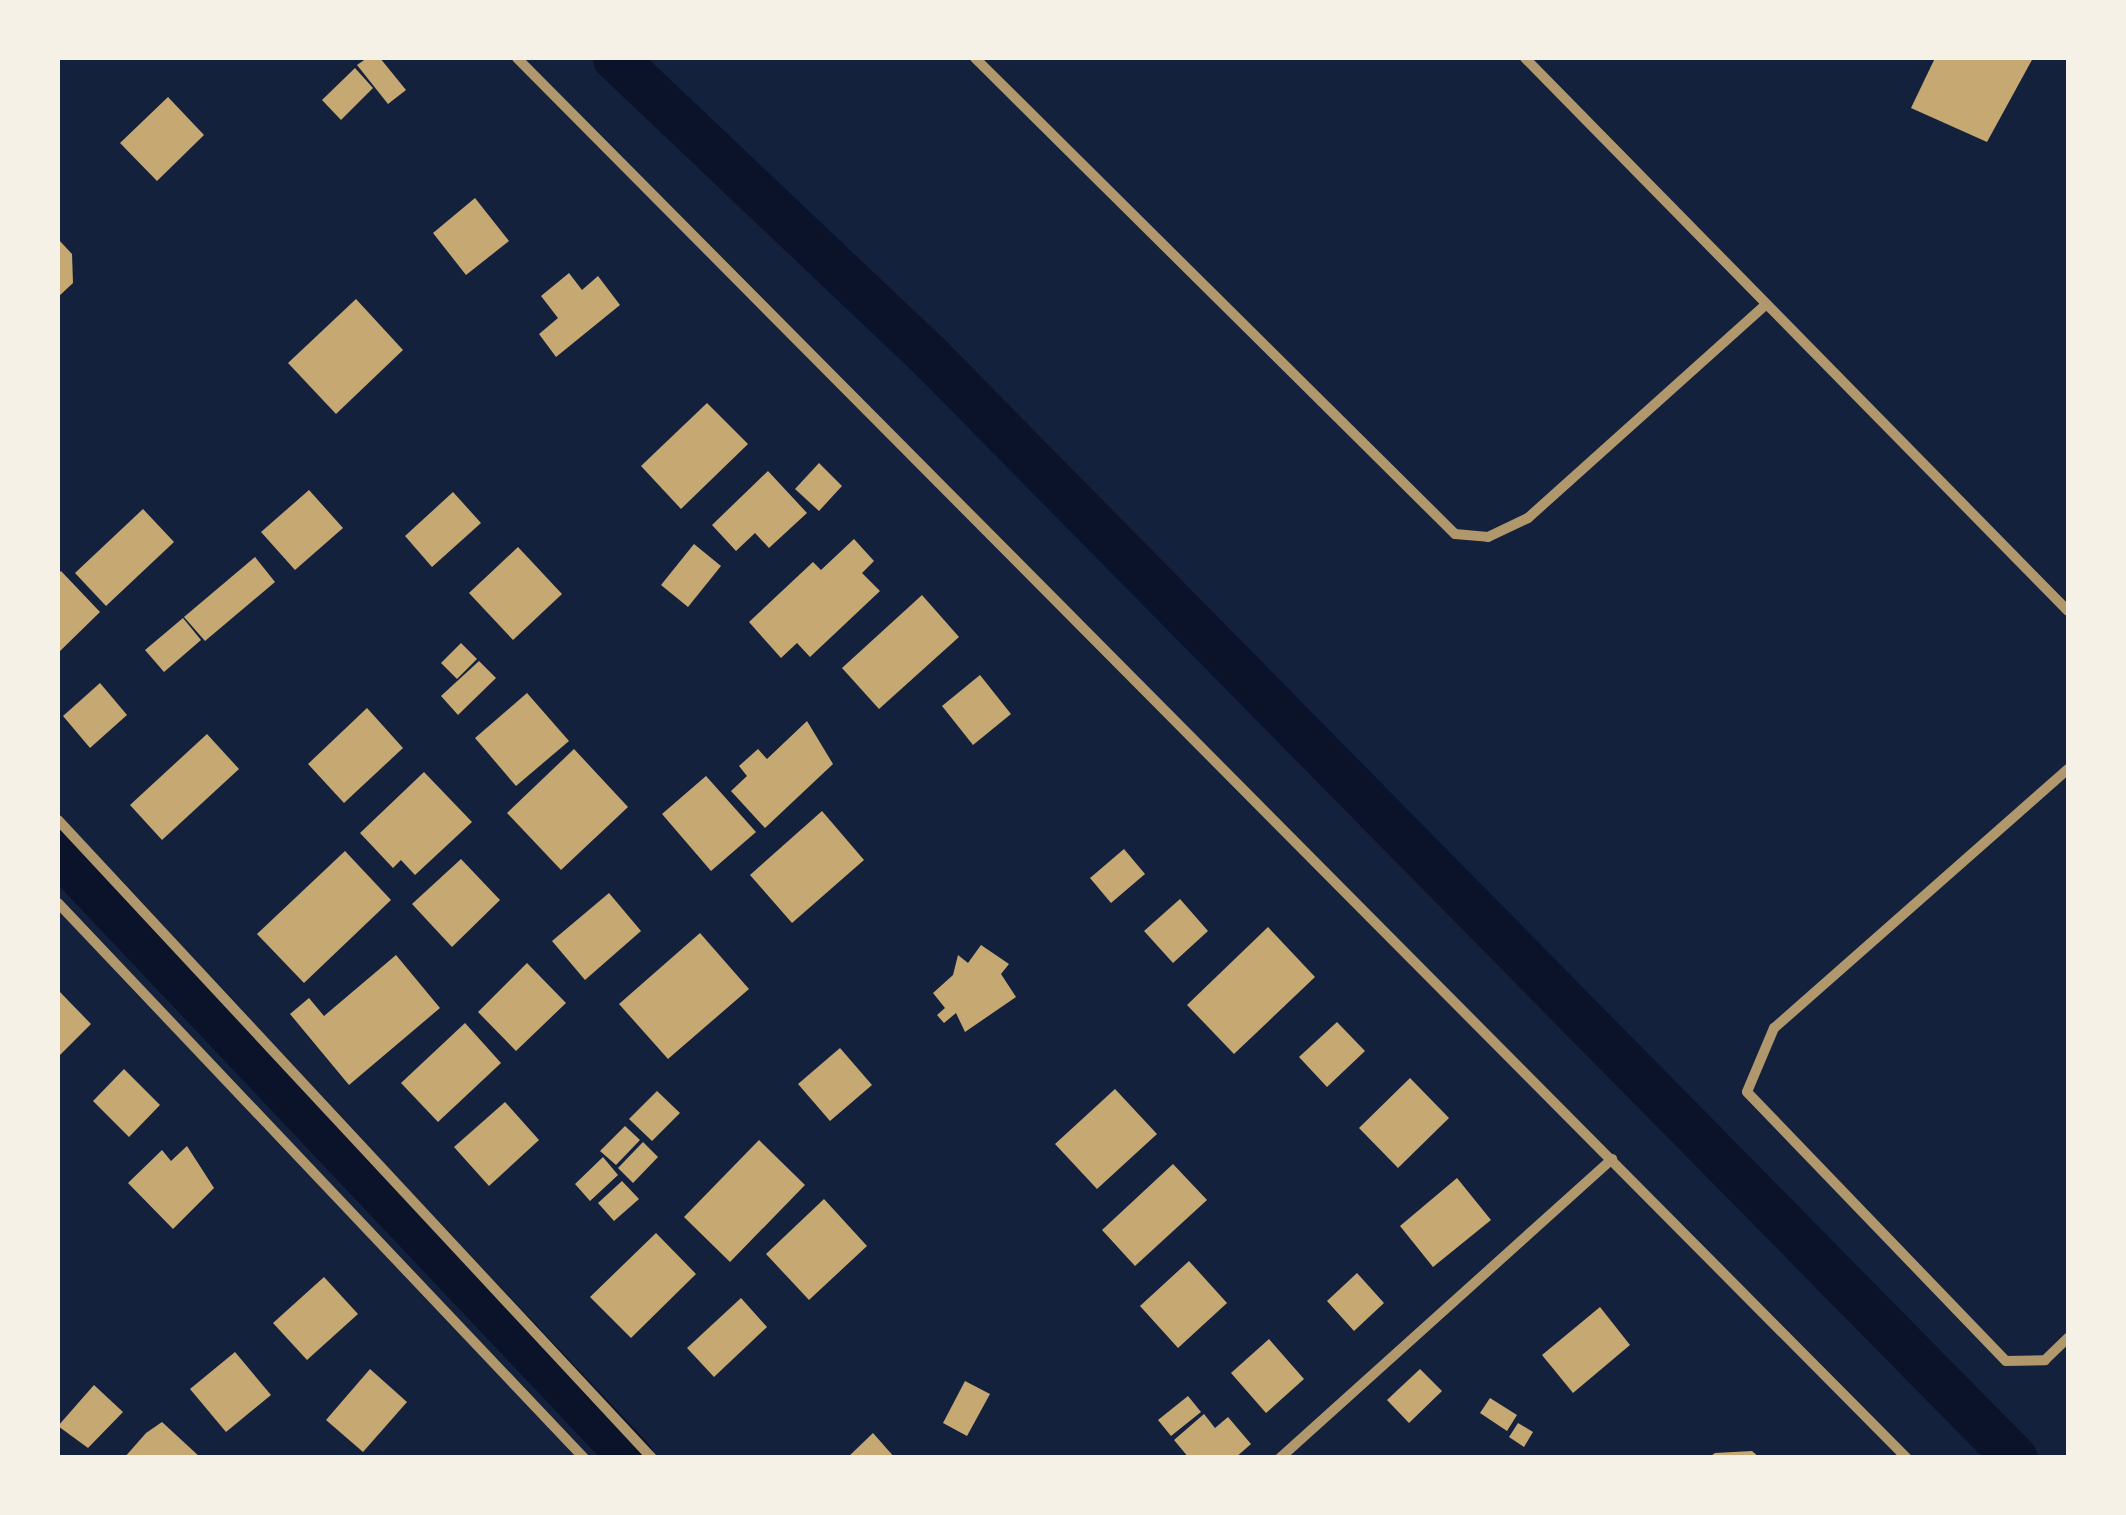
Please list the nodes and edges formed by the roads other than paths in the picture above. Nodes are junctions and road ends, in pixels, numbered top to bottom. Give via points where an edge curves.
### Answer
1 (517, 58) edge
2 (974, 58) edge
3 (1525, 58) edge
4 (1764, 306) junction
5 (2068, 611) edge
6 (2068, 769) edge
7 (58, 820) edge
8 (58, 902) edge
9 (1612, 1159) junction
10 (2068, 1338) edge
11 (584, 1458) edge
12 (652, 1458) edge
13 (1280, 1458) edge
14 (1907, 1458) edge

1 - 9 street
2 - 4 street via 1455,534 1488,537 1528,518
3 - 4 street
4 - 5 street
6 - 10 street via 1774,1028 1747,1092 2006,1361 2045,1360
7 - 12 street
8 - 11 street
9 - 13 street
9 - 14 street

